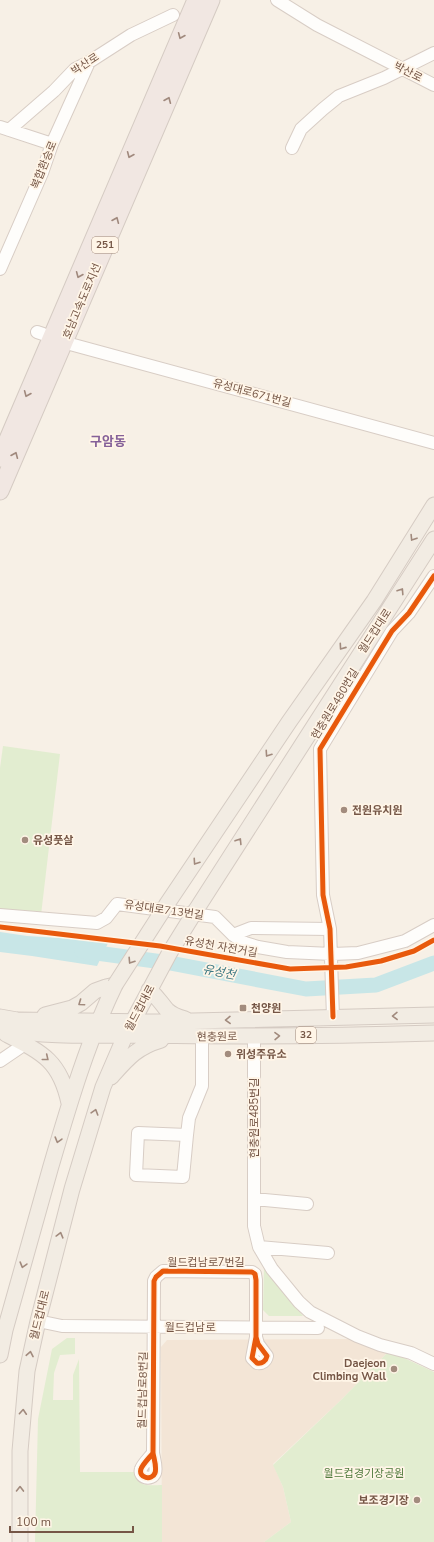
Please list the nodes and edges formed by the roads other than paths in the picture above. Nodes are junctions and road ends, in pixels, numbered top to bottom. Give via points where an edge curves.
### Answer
1 (196, 0) edge
2 (211, 0) edge
3 (276, 0) edge
4 (173, 15) dead end
5 (434, 53) edge
6 (89, 62) junction
7 (402, 69) junction
8 (434, 85) edge
9 (4, 129) edge
10 (52, 144) junction
11 (292, 148) dead end
12 (0, 269) edge
13 (70, 344) dead end
14 (434, 443) edge
15 (0, 458) edge
16 (0, 491) edge
17 (434, 505) edge
18 (434, 539) edge
19 (434, 576) edge
20 (0, 915) edge
21 (434, 925) edge
22 (330, 929) junction
23 (233, 934) junction
24 (332, 956) junction
25 (115, 986) junction
26 (149, 990) junction
27 (333, 1010) junction
28 (434, 1015) edge
29 (0, 1017) edge
30 (17, 1020) junction
31 (99, 1020) junction
32 (133, 1021) junction
33 (189, 1021) junction
34 (0, 1028) edge
35 (433, 1030) edge
36 (0, 1031) edge
37 (93, 1035) junction
38 (125, 1036) junction
39 (254, 1036) junction
40 (182, 1037) junction
41 (202, 1037) junction
42 (25, 1044) junction
43 (0, 1061) edge
44 (103, 1087) junction
45 (69, 1103) junction
46 (187, 1135) junction
47 (254, 1199) junction
48 (307, 1204) dead end
49 (259, 1247) junction
50 (328, 1253) dead end
51 (38, 1321) junction
52 (154, 1327) junction
53 (318, 1328) dead end
54 (256, 1332) junction
55 (0, 1355) edge
56 (434, 1364) edge
57 (153, 1453) dead end
58 (20, 1542) edge

1 -> 15 highway, 호남고속도로지선 / 251
16 -> 2 highway, 호남고속도로지선 / 251
3 - 7 street, 박산로 via 317,25
4 - 6 street, 박산로 via 131,35
5 - 7 street
6 - 9 street, 박산로 via 75,69 54,90
6 - 10 street, 복합환승로
7 - 8 street, 박산로
7 - 11 street via 339,96 301,129
9 - 10 street
10 - 12 street, 복합환승로
13 - 14 street, 유성대로671번길
17 -> 25 main road, 월드컵대로, bridge via 374,601 289,722
26 -> 18 main road, 월드컵대로, bridge via 196,910
19 - 22 street, 현충원로480번길 via 409,613 392,631 320,749 323,894
20 - 23 street, 유성대로713번길 via 97,923 106,918 117,904 215,917
21 - 24 street, 유성대로713번길 via 405,941 358,953
22 - 23 street via 251,928
22 - 24 street, 현충원로480번길
23 - 24 street, 유성대로713번길 via 245,943 258,947
24 - 27 street, 현충원로480번길
25 -> 30 main road via 95,991 72,1008
25 - 31 main road, 월드컵대로
26 - 32 main road, 월드컵대로
26 - 33 main road via 174,1016
28 -> 27 main road, 현충원로 / 32
27 -> 33 main road, 현충원로 / 32
29 - 30 main road, 현충원로 / 32
30 - 31 main road, 현충원로 / 32
31 - 32 main road, 현충원로 / 32
31 - 37 main road, 월드컵대로
32 - 33 main road, 현충원로 / 32
32 - 38 main road, 월드컵대로
34 - 37 main road, 현충원로 / 32 via 23,1033
39 -> 35 main road, 현충원로 / 32
36 - 42 main road
37 - 38 main road, 현충원로 / 32
37 - 45 main road, 월드컵대로
38 - 40 main road, 현충원로 / 32
38 - 44 main road, 월드컵대로
39 - 41 main road, 현충원로 / 32
39 - 47 street, 현충원로485번길
40 - 41 main road, 현충원로 / 32
40 - 44 main road via 161,1040 137,1050
41 - 46 street via 202,1086 189,1118
42 - 43 street
42 -> 45 main road via 56,1067 66,1087
51 -> 44 main road, 월드컵대로 via 72,1189
45 -> 55 main road, 월드컵대로
46 - 46 street via 183,1177 136,1175 138,1133
47 - 48 street
47 - 49 street, 현충원로485번길 via 254,1226
49 - 50 street
49 - 56 street, 현충원로485번길 via 272,1269 310,1312 357,1336 412,1353
51 - 52 street, 월드컵남로 via 62,1326
58 -> 51 main road, 월드컵대로 via 20,1451 26,1371
52 - 54 street, 월드컵남로
52 - 54 street, 월드컵남로7번길 via 154,1281 163,1271 248,1271 256,1277
52 - 57 street, 월드컵남로8번길
53 - 54 street, 월드컵남로

